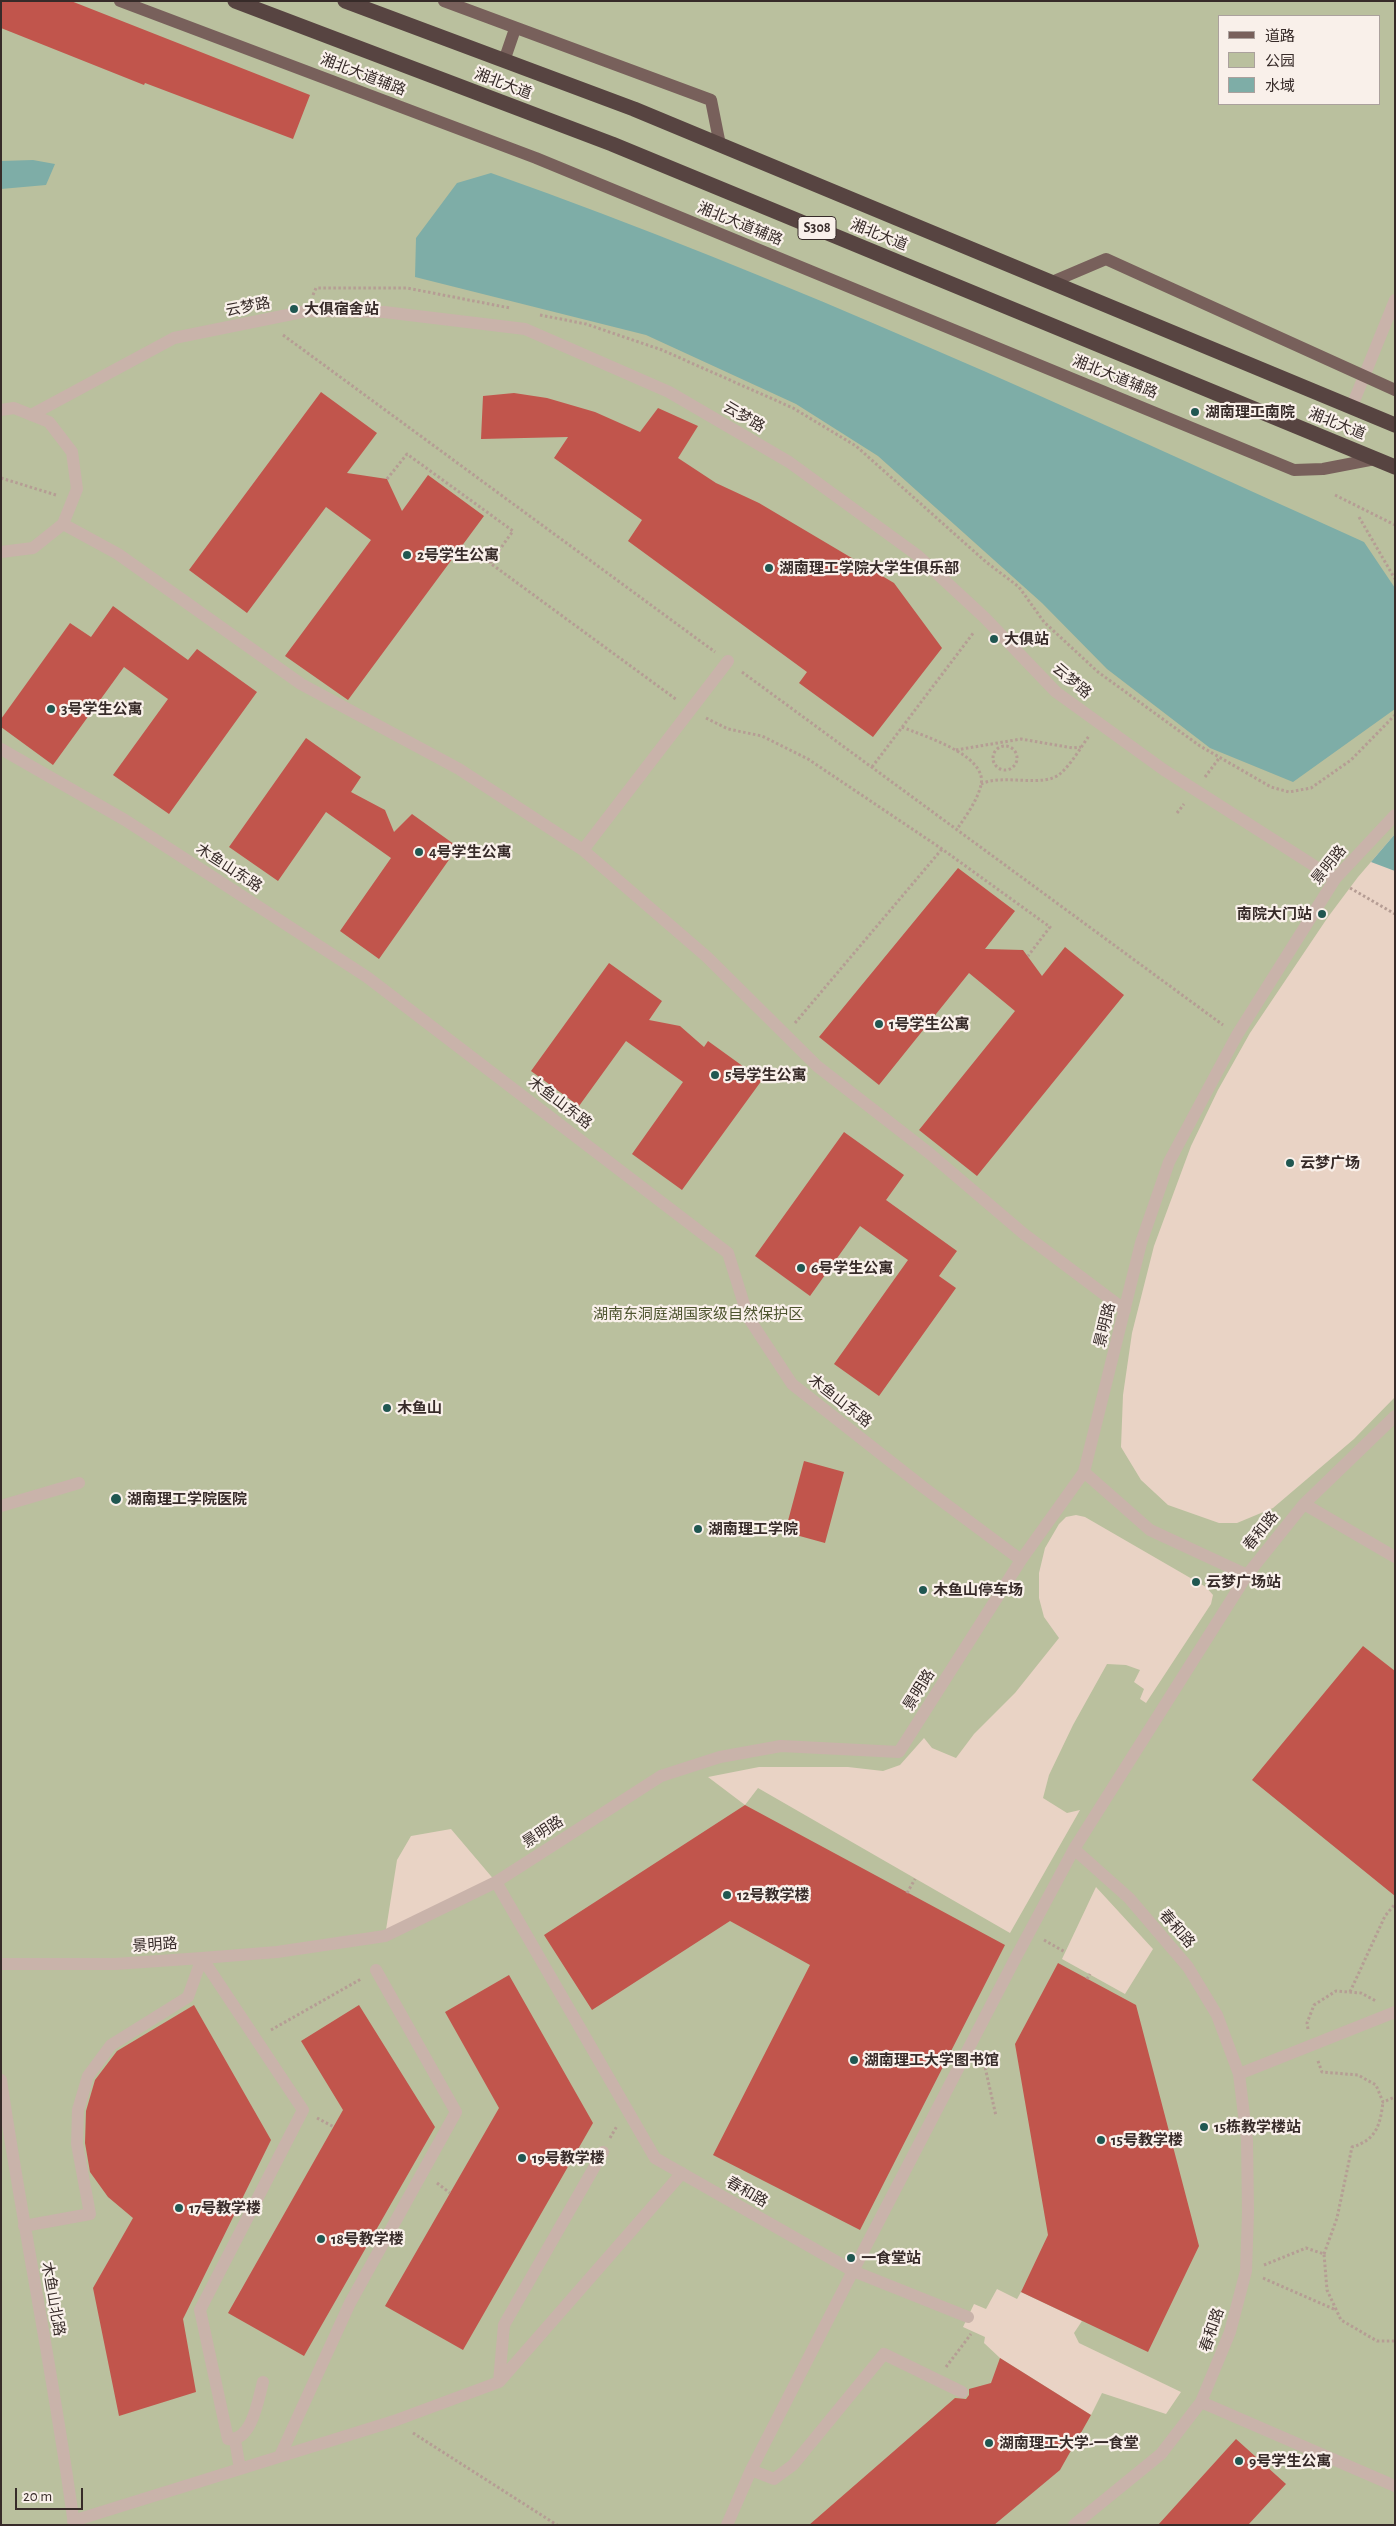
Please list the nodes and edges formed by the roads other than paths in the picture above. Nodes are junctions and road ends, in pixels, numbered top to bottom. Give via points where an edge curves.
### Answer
1 (120, 1) edge
2 (235, 1) edge
3 (345, 1) edge
4 (444, 1) edge
5 (515, 29) junction
6 (504, 61) junction
7 (720, 145) junction
8 (1052, 282) junction
9 (1395, 300) edge
10 (1364, 376) junction
11 (1395, 390) edge
12 (1352, 406) junction
13 (1, 410) edge
14 (31, 415) junction
15 (1395, 425) edge
16 (1375, 459) junction
17 (1395, 467) edge
18 (63, 524) junction
19 (1, 552) edge
20 (728, 662) road end
21 (1, 749) edge
22 (1395, 815) edge
23 (583, 850) junction
24 (1335, 878) junction
25 (1126, 1310) junction
26 (1395, 1416) edge
27 (1084, 1472) junction
28 (79, 1483) dead end
29 (1304, 1504) junction
30 (1, 1506) edge
31 (1395, 1557) edge
32 (1022, 1560) junction
33 (1247, 1575) junction
34 (1074, 1849) junction
35 (496, 1882) junction
36 (202, 1958) junction
37 (1, 1964) edge
38 (376, 1970) road end
39 (1391, 2013) edge
40 (1239, 2074) junction
41 (1, 2080) edge
42 (603, 2152) road end
43 (682, 2173) junction
44 (24, 2226) junction
45 (854, 2271) junction
46 (968, 2317) dead end
47 (263, 2382) dead end
48 (499, 2382) junction
49 (962, 2392) dead end
50 (1200, 2402) junction
51 (235, 2440) junction
52 (280, 2456) junction
53 (240, 2469) junction
54 (750, 2470) junction
55 (1395, 2486) edge
56 (74, 2523) edge
57 (727, 2525) edge
58 (1074, 2525) edge

1 - 16 main road, 湘北大道辅路 via 536,158 1294,470 1323,469
2 - 16 highway, 湘北大道 / S308 via 612,144
3 - 6 highway, 湘北大道 / S308
4 - 5 main road
5 - 6 main road
5 - 7 main road via 711,100
6 - 7 highway, 湘北大道 / S308
7 - 8 highway, 湘北大道 / S308
8 - 10 main road via 1106,259
8 - 12 highway, 湘北大道 / S308
9 - 10 street
10 - 11 main road
10 - 12 street
12 - 15 highway, 湘北大道 / S308
13 - 14 street via 14,408
14 - 18 street via 49,422 72,452 77,489
14 - 24 street, 云梦路 via 174,338 307,312 384,312 525,329 668,392 789,462 918,554 1056,692 1195,790
16 - 17 highway, 湘北大道 / S308
18 - 19 street via 33,548
18 - 23 street via 118,554 301,684 459,769
20 - 23 street
21 - 32 street, 木鱼山东路 via 125,820 367,977 728,1253 748,1316 792,1384
22 - 24 street, 景明路
23 - 25 street via 707,957 816,1066 929,1153 1024,1234
24 - 25 street, 景明路 via 1237,1035 1169,1162 1141,1243
25 - 27 street, 景明路
26 - 29 street, 春和路
27 - 32 street, 景明路
27 - 33 street via 1150,1530
28 - 30 street
29 - 31 street
29 - 33 street, 春和路
32 - 35 street, 景明路 via 899,1752 781,1746 720,1758 661,1776
33 - 34 street, 春和路
34 - 40 street, 春和路 via 1129,1898 1188,1967 1216,2015
34 - 45 street
35 - 36 street, 景明路 via 385,1936 277,1952
35 - 43 street, 春和路 via 655,2158
36 - 37 street, 景明路 via 115,1964
36 - 44 street via 188,1997 111,2045 88,2076 78,2110 77,2144 90,2214
36 - 51 street via 303,2110 200,2310 224,2430 228,2439
38 - 52 street via 456,2112 350,2303
39 - 40 street
40 - 50 street, 春和路 via 1247,2140 1246,2271 1230,2332
41 - 44 street, 木鱼山北路
42 - 48 street via 504,2325
43 - 45 street, 春和路
43 - 48 street
44 - 56 street, 木鱼山北路
45 - 46 street, 春和路
45 - 54 street
47 - 51 street via 245,2434
48 - 52 street via 394,2421
49 - 54 street via 884,2354 793,2465 774,2479
50 - 55 street
50 - 58 street, 春和路 via 1161,2454
51 - 53 street
52 - 53 street
53 - 56 street
54 - 57 street

